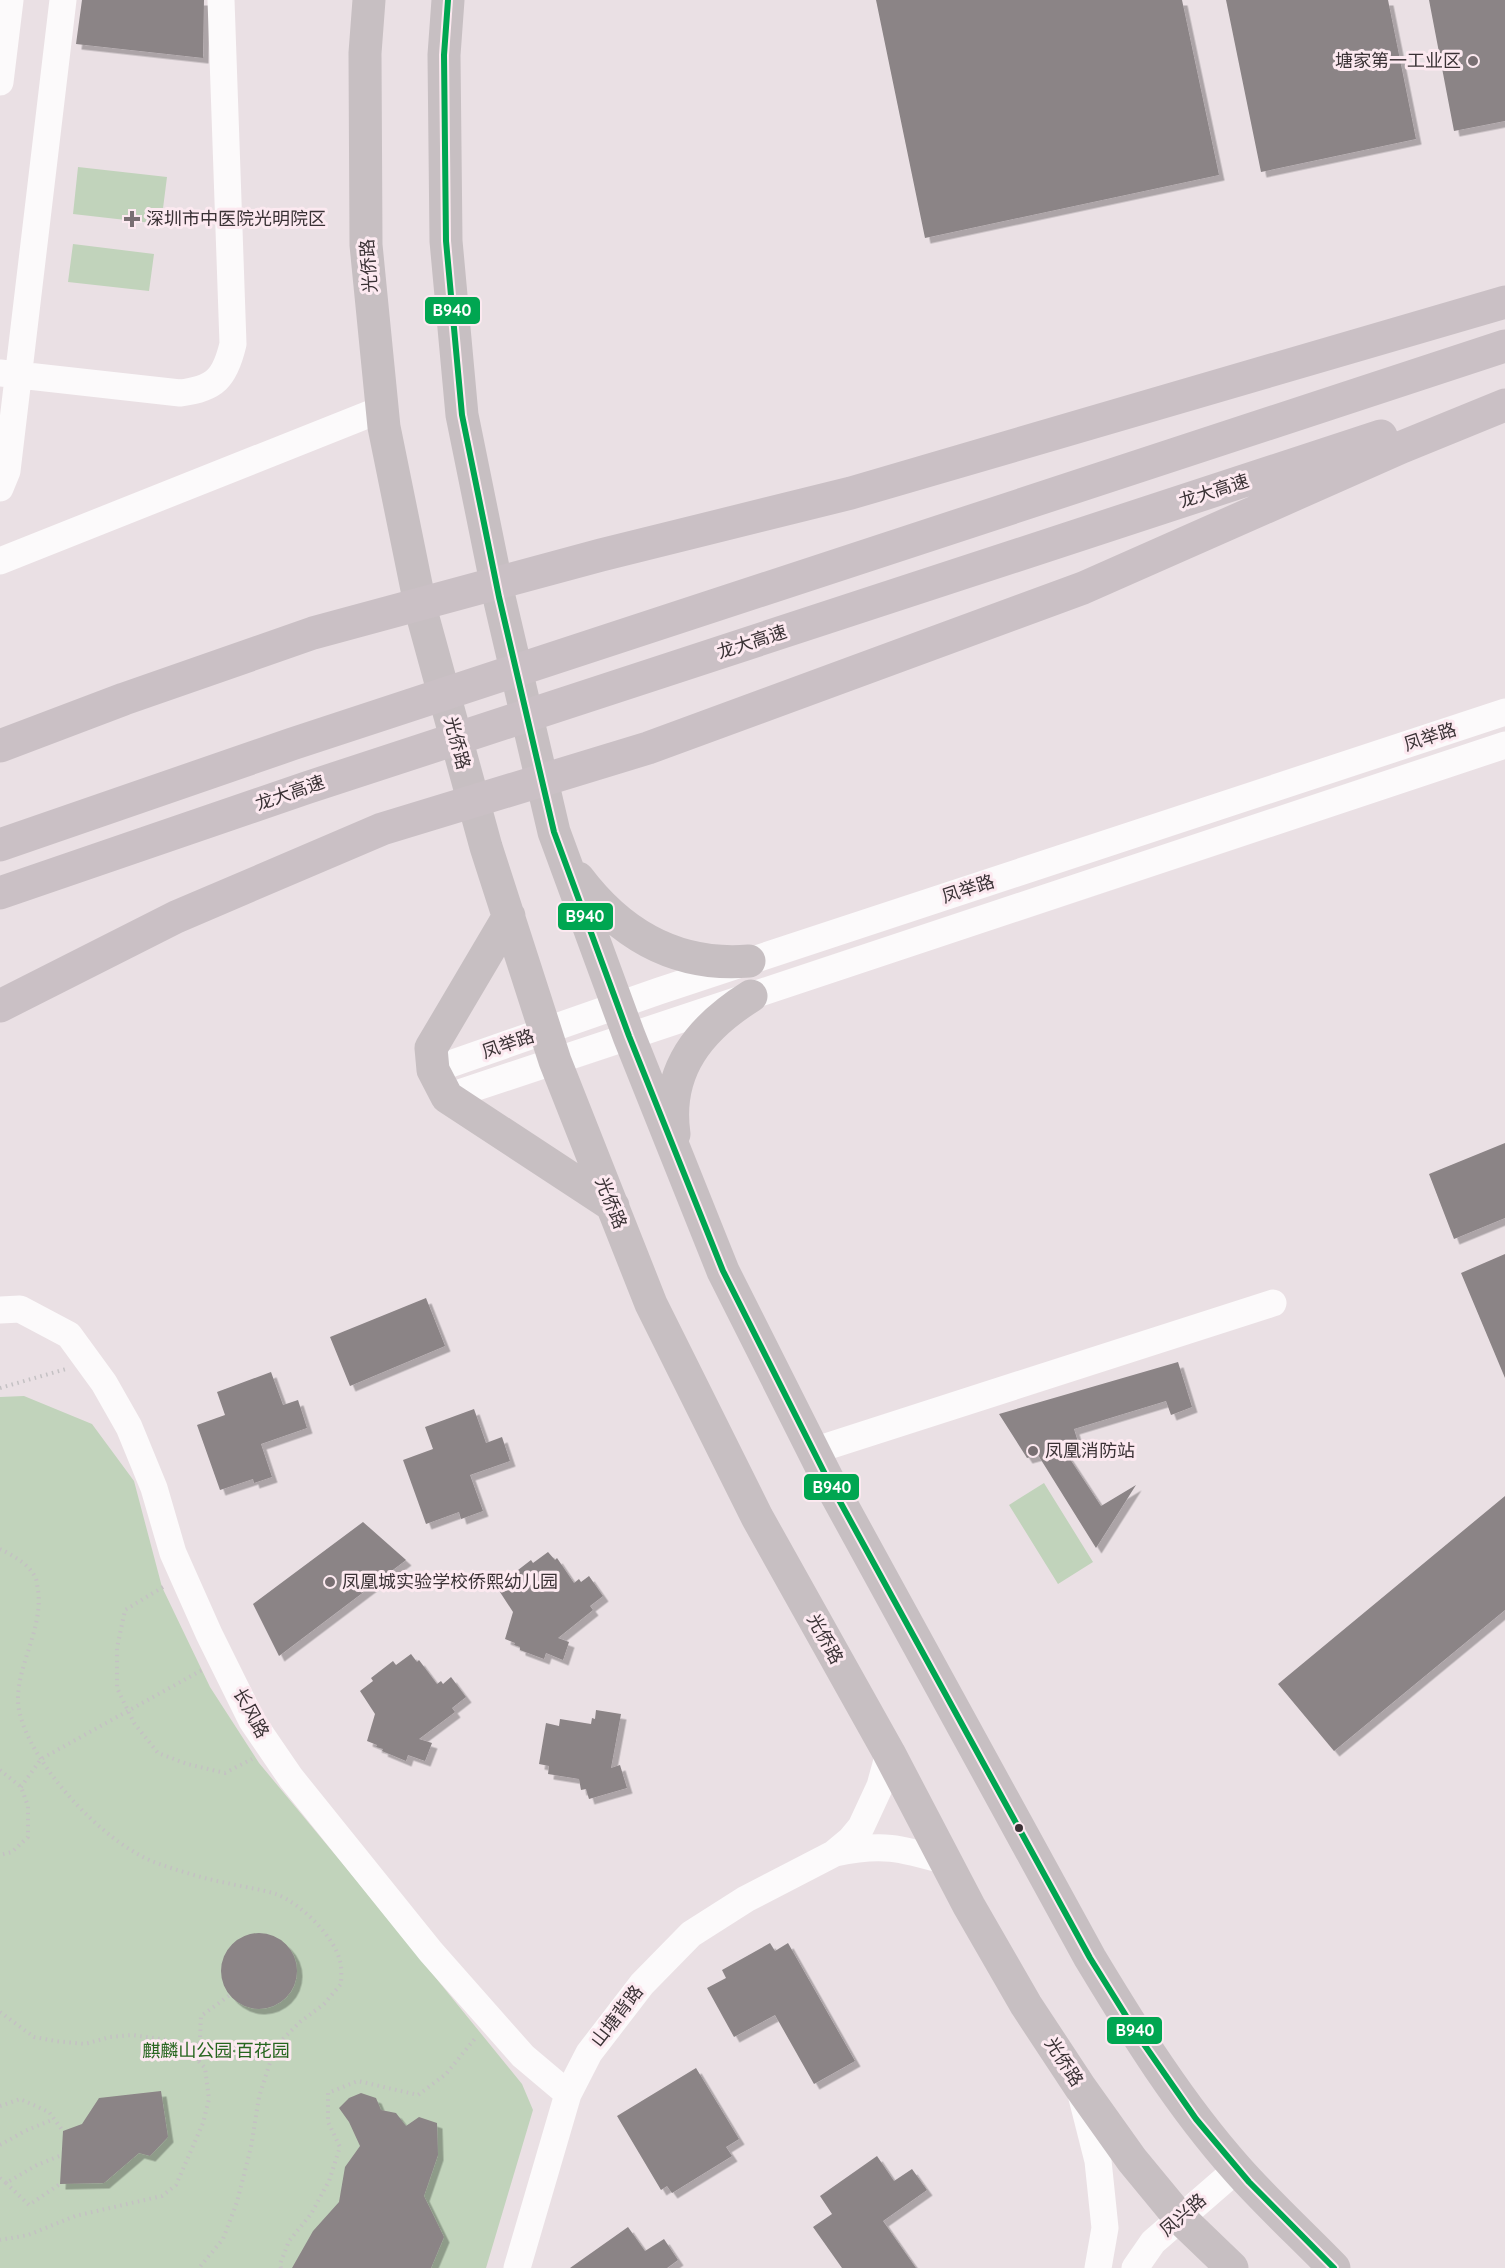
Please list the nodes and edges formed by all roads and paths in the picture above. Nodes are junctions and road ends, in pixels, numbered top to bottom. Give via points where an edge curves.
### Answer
1 (10, 0) edge
2 (63, 0) edge
3 (221, 0) edge
4 (369, 0) edge
5 (448, 0) edge
6 (0, 82) edge
7 (1505, 302) edge
8 (1505, 346) edge
9 (9, 374) edge
10 (1505, 394) edge
11 (1505, 405) edge
12 (382, 409) junction
13 (0, 488) edge
14 (0, 561) edge
15 (1505, 712) edge
16 (1505, 745) edge
17 (0, 746) edge
18 (0, 845) edge
19 (561, 850) junction
20 (0, 893) edge
21 (508, 916) junction
22 (749, 962) junction
23 (751, 996) junction
24 (618, 1005) junction
25 (0, 1006) edge
26 (629, 1036) junction
27 (550, 1046) junction
28 (440, 1083) junction
29 (676, 1154) junction
30 (612, 1206) junction
31 (1273, 1303) dead end
32 (0, 1310) edge
33 (89, 1363) junction
34 (0, 1388) edge
35 (813, 1450) junction
36 (0, 1549) edge
37 (183, 1576) junction
38 (222, 1659) junction
39 (128, 1711) junction
40 (272, 1749) junction
41 (889, 1753) junction
42 (41, 1759) junction
43 (0, 1770) edge
44 (21, 1787) junction
45 (833, 1854) junction
46 (0, 1855) edge
47 (946, 1861) junction
48 (230, 1995) dead end
49 (0, 2012) edge
50 (490, 2020) junction
51 (199, 2062) junction
52 (1080, 2087) junction
53 (568, 2094) junction
54 (0, 2106) edge
55 (54, 2119) junction
56 (63, 2131) dead end
57 (0, 2145) edge
58 (62, 2155) dead end
59 (1237, 2169) junction
60 (0, 2178) edge
61 (6, 2183) junction
62 (60, 2184) dead end
63 (1179, 2217) junction
64 (0, 2240) edge
65 (199, 2268) edge
66 (281, 2268) edge
67 (517, 2268) edge
68 (1098, 2268) edge
69 (1135, 2268) edge
70 (1232, 2268) edge
71 (1334, 2268) edge

1 - 6 street
2 - 9 street
3 - 9 street via 233,344 228,364 217,380 200,391 180,393
4 - 12 main road, 光侨路 via 365,53 366,245
5 - 19 main road via 444,55 446,241 462,415 499,597
7 - 17 highway via 851,493 313,633
8 - 18 highway via 352,724
9 - 13 street via 7,471
10 - 20 highway, 龙大高速 via 370,767
11 - 25 highway via 1083,588 648,748 382,829 176,917
12 - 14 street
12 - 21 main road, 光侨路 via 422,614
15 - 22 street, 凤举路
16 - 23 street, 凤举路
19 - 22 main road via 586,888 625,926 647,940 687,958
19 - 24 main road
21 - 27 main road, 光侨路
21 - 28 main road via 431,1048
22 - 24 street, 凤举路
23 - 26 street, 凤举路
23 - 29 main road via 714,1022 683,1062 674,1102
24 - 26 main road
24 - 27 street, 凤举路
26 - 27 street, 凤举路
26 - 29 main road
27 - 28 street, 凤举路
27 - 30 main road, 光侨路
28 - 30 main road
29 - 35 main road via 723,1271
30 - 41 main road, 光侨路 via 651,1305 757,1516
31 - 35 street
32 - 33 street, 长风路 via 20,1309 69,1335
33 - 34 path
33 - 37 street, 长风路 via 129,1427
35 - 59 main road via 1090,1958 1143,2044
36 - 42 path via 14,1556 36,1577 40,1603 21,1677 18,1708
37 - 38 street, 长风路
37 - 39 path via 125,1610 117,1648 117,1688
38 - 39 path
38 - 40 street, 长风路 via 252,1721
39 - 40 path via 158,1753 186,1764 225,1773
39 - 42 path
40 - 50 street, 长风路 via 291,1778
41 - 45 street via 880,1786 861,1827
41 - 47 main road, 光侨路
42 - 44 path
42 - 65 path via 73,1802 131,1851 171,1868 277,1894 324,1930 340,1961 341,1984 275,2047 259,2097 237,2202 223,2239
43 - 44 path
44 - 46 path via 28,1806 27,1837 12,1852
45 - 47 street via 874,1846 894,1847
45 - 53 street, 山塘背路 via 747,1899 691,1934 642,1984 589,2053
47 - 52 main road, 光侨路 via 1026,2005
48 - 51 path via 201,2016
49 - 51 path via 34,2037 85,2044 132,2035 168,2040 189,2051
50 - 53 street, 长风路 via 523,2056
50 - 66 path via 446,2074 418,2095 358,2081 328,2093 328,2122 340,2147 329,2181 311,2214 289,2241
51 - 64 path via 205,2068 209,2099 176,2185 162,2196 75,2216 28,2235
52 - 63 main road, 光侨路
52 - 68 street via 1098,2161 1105,2228
53 - 67 street, 山塘背路
54 - 55 path via 20,2099 49,2112
55 - 56 path
55 - 57 path
58 - 61 path via 37,2164
59 - 63 street, 凤兴路
59 - 71 main road
60 - 61 path
61 - 62 path via 29,2205
63 - 69 street, 凤兴路 via 1153,2242
63 - 70 main road, 光侨路

